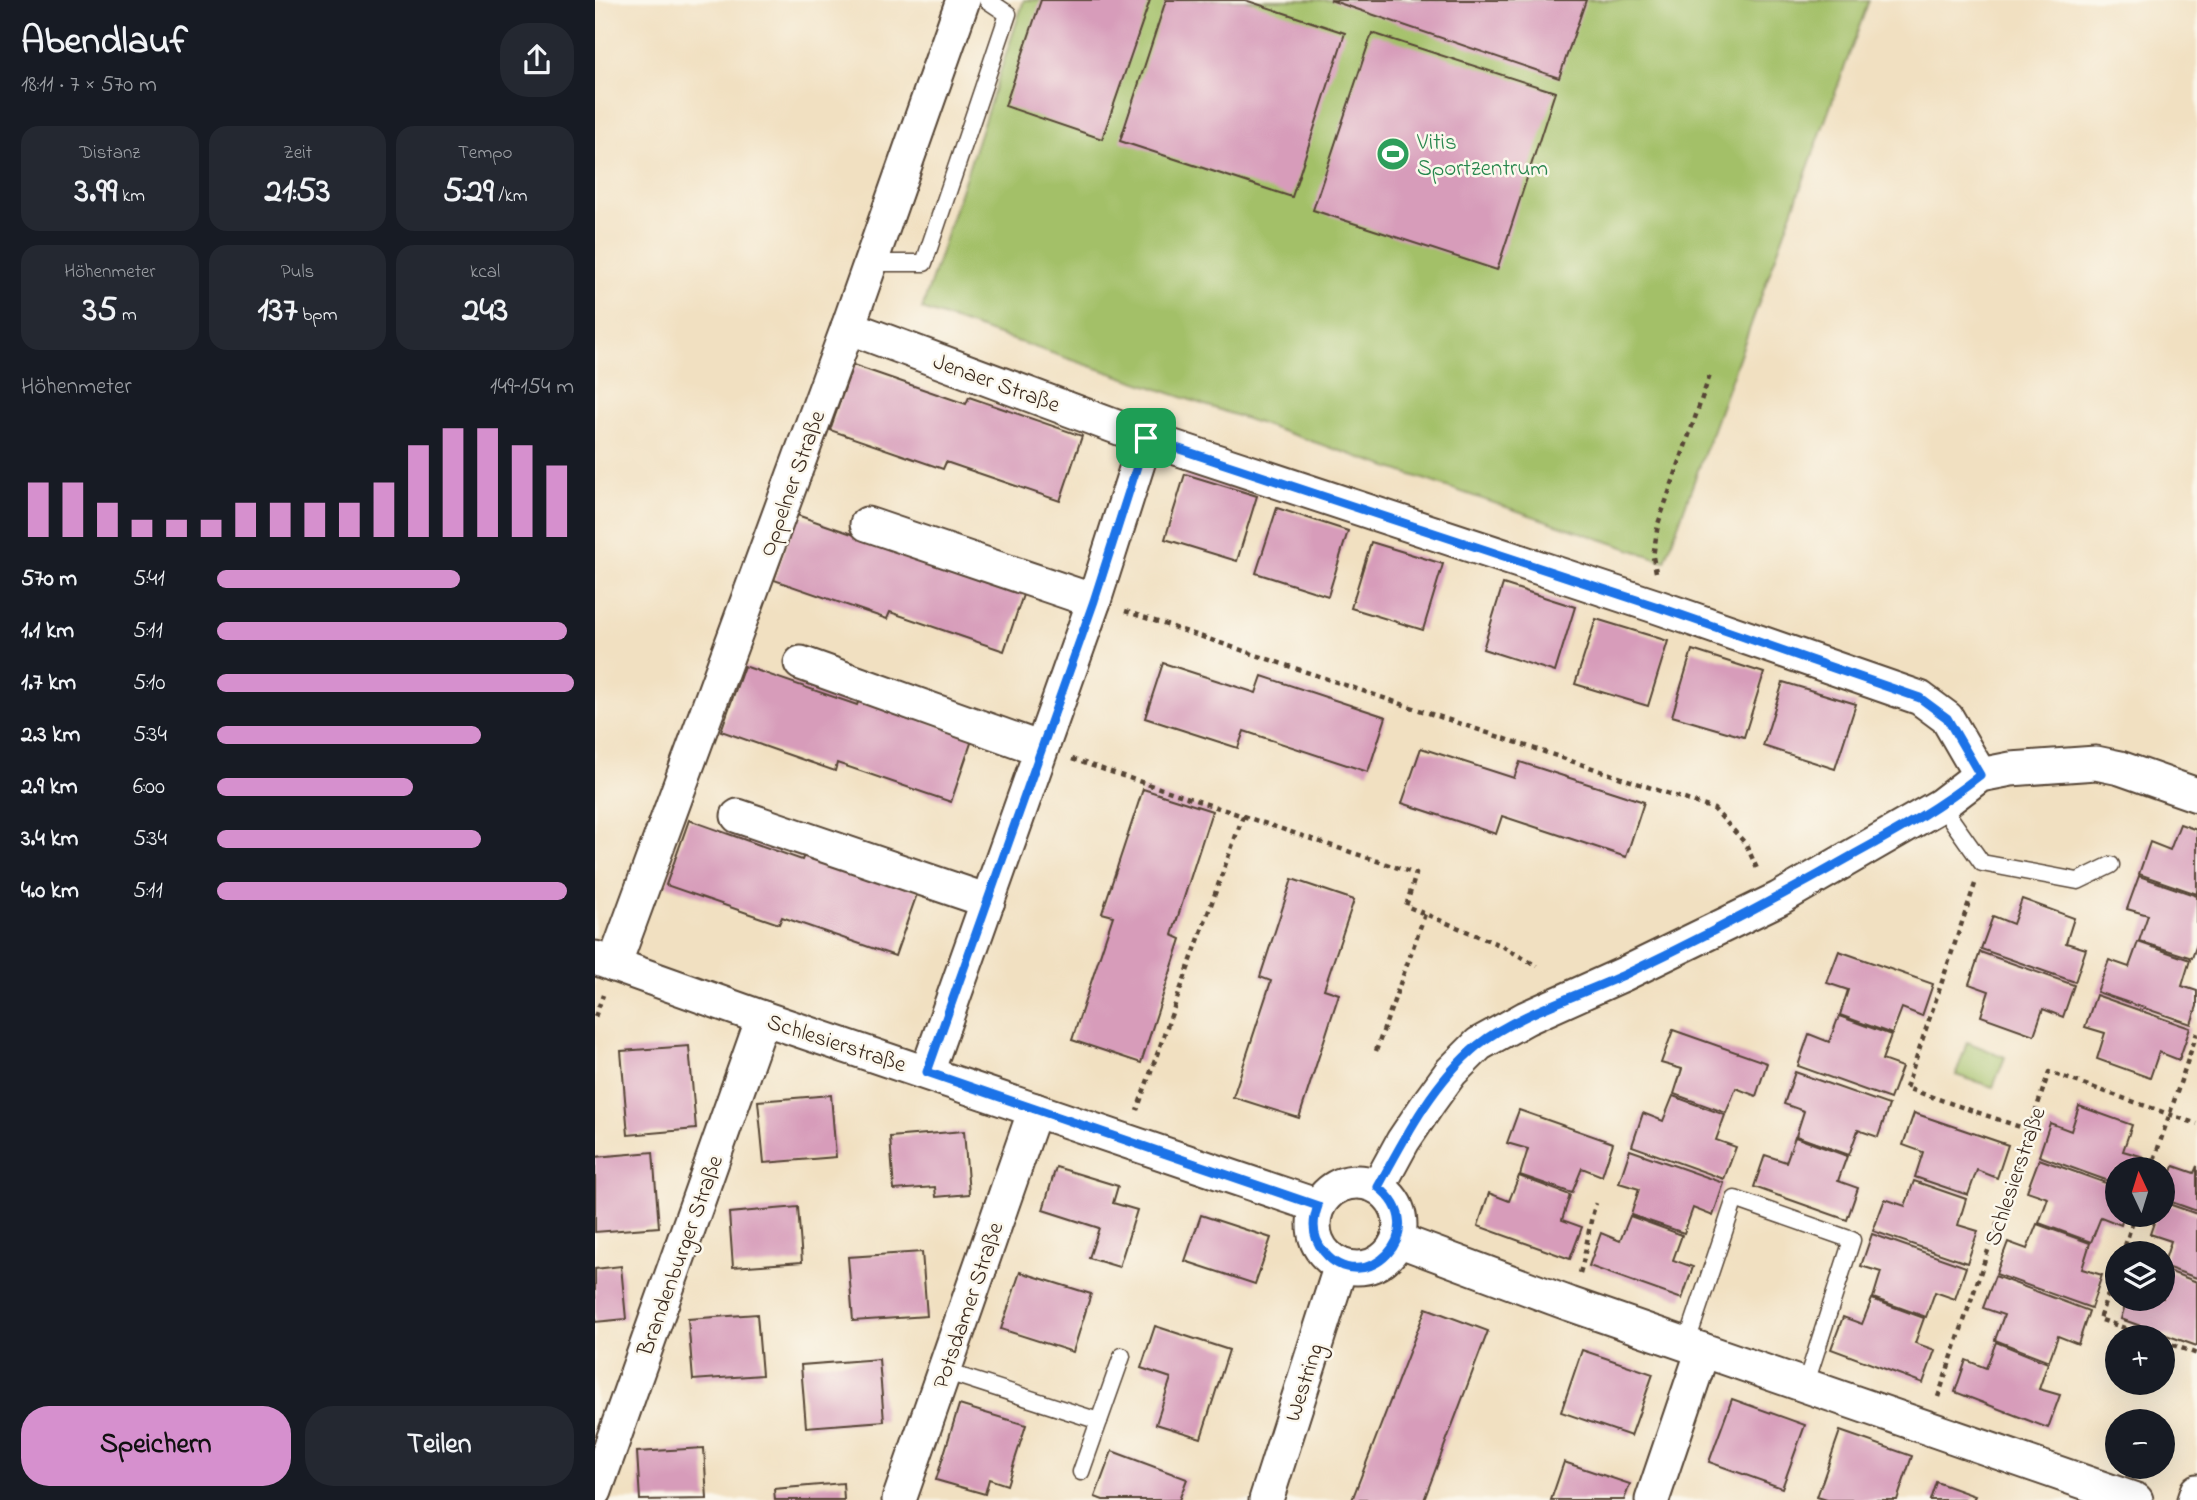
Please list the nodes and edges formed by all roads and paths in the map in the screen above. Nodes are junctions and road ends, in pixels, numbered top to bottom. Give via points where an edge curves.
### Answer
1 (963, 0) edge
2 (987, 0) edge
3 (871, 263) junction
4 (848, 327) junction
5 (1711, 372) dead end
6 (1146, 438) junction
7 (867, 524) dead end
8 (1094, 601) junction
9 (1658, 607) junction
10 (801, 663) dead end
11 (1041, 749) junction
12 (1980, 775) junction
13 (2197, 795) edge
14 (1941, 805) junction
15 (739, 816) dead end
16 (1243, 816) junction
17 (1982, 863) junction
18 (2111, 865) dead end
19 (1778, 899) junction
20 (988, 901) junction
21 (1425, 914) junction
22 (604, 961) edge
23 (1537, 965) dead end
24 (763, 1018) junction
25 (2197, 1033) edge
26 (1376, 1051) dead end
27 (927, 1072) junction
28 (1035, 1110) junction
29 (2169, 1114) junction
30 (2197, 1124) edge
31 (2029, 1130) junction
32 (1126, 1140) junction
33 (2155, 1157) edge
34 (1378, 1187) junction
35 (1596, 1203) dead end
36 (1318, 1206) junction
37 (1398, 1240) junction
38 (1341, 1265) junction
39 (2105, 1302) edge
40 (1570, 1304) junction
41 (2116, 1325) edge
42 (2175, 1346) edge
43 (1694, 1347) junction
44 (2197, 1354) edge
45 (1122, 1356) dead end
46 (944, 1371) junction
47 (1805, 1386) junction
48 (1099, 1421) junction
49 (1928, 1428) junction
50 (1081, 1472) dead end
51 (595, 1491) edge
52 (2197, 1491) edge
53 (899, 1500) edge
54 (1266, 1500) edge
55 (1652, 1500) edge
56 (2136, 1500) edge
57 (2194, 1500) edge

1 - 3 street, Oppelner Straße
2 - 3 lane via 1008,14 924,263
3 - 4 street, Oppelner Straße
4 - 6 street, Jenaer Straße
4 - 22 street, Oppelner Straße
5 - 9 path via 1658,524 1653,557
6 - 8 street
6 - 9 street, Jenaer Straße
7 - 8 street
8 - 11 street
8 - 19 path via 1714,809 1746,844 1771,900
9 - 12 street, Jenaer Straße via 1920,698 1947,718
10 - 11 street
11 - 16 path
11 - 20 street
12 - 13 street via 2096,763
12 - 14 street
14 - 17 lane
14 - 19 street
15 - 20 street
16 - 21 path via 1416,874 1406,906
16 - 32 path
17 - 18 lane via 2078,881
17 - 31 path via 1906,1088
19 - 34 street via 1525,1017 1479,1044 1430,1101
20 - 27 street
21 - 23 path
21 - 26 path
22 - 24 street, Schlesierstraße
24 - 27 street, Schlesierstraße
24 - 51 street, Brandenburger Straße
25 - 29 path
27 - 28 street, Schlesierstraße
28 - 32 street, Schlesierstraße
28 - 46 street, Potsdamer Straße
29 - 30 path, Schlesierstraße
29 - 31 path, Schlesierstraße via 2049,1072
29 - 33 path
31 - 49 path, Schlesierstraße
32 - 36 street, Schlesierstraße
34 - 36 street via 1357,1181 1342,1184
34 - 37 street via 1394,1202 1400,1216
35 - 40 path
36 - 38 street via 1315,1237 1326,1255
37 - 38 street via 1377,1263 1358,1268
37 - 40 street
38 - 54 street, Westring
39 - 41 path via 2099,1319
40 - 43 street
42 - 44 path
43 - 47 street
43 - 47 lane via 1735,1199 1852,1240
43 - 55 street
45 - 48 lane
46 - 48 lane
46 - 53 street, Potsdamer Straße
47 - 49 street
48 - 50 lane
49 - 56 street
52 - 57 street

